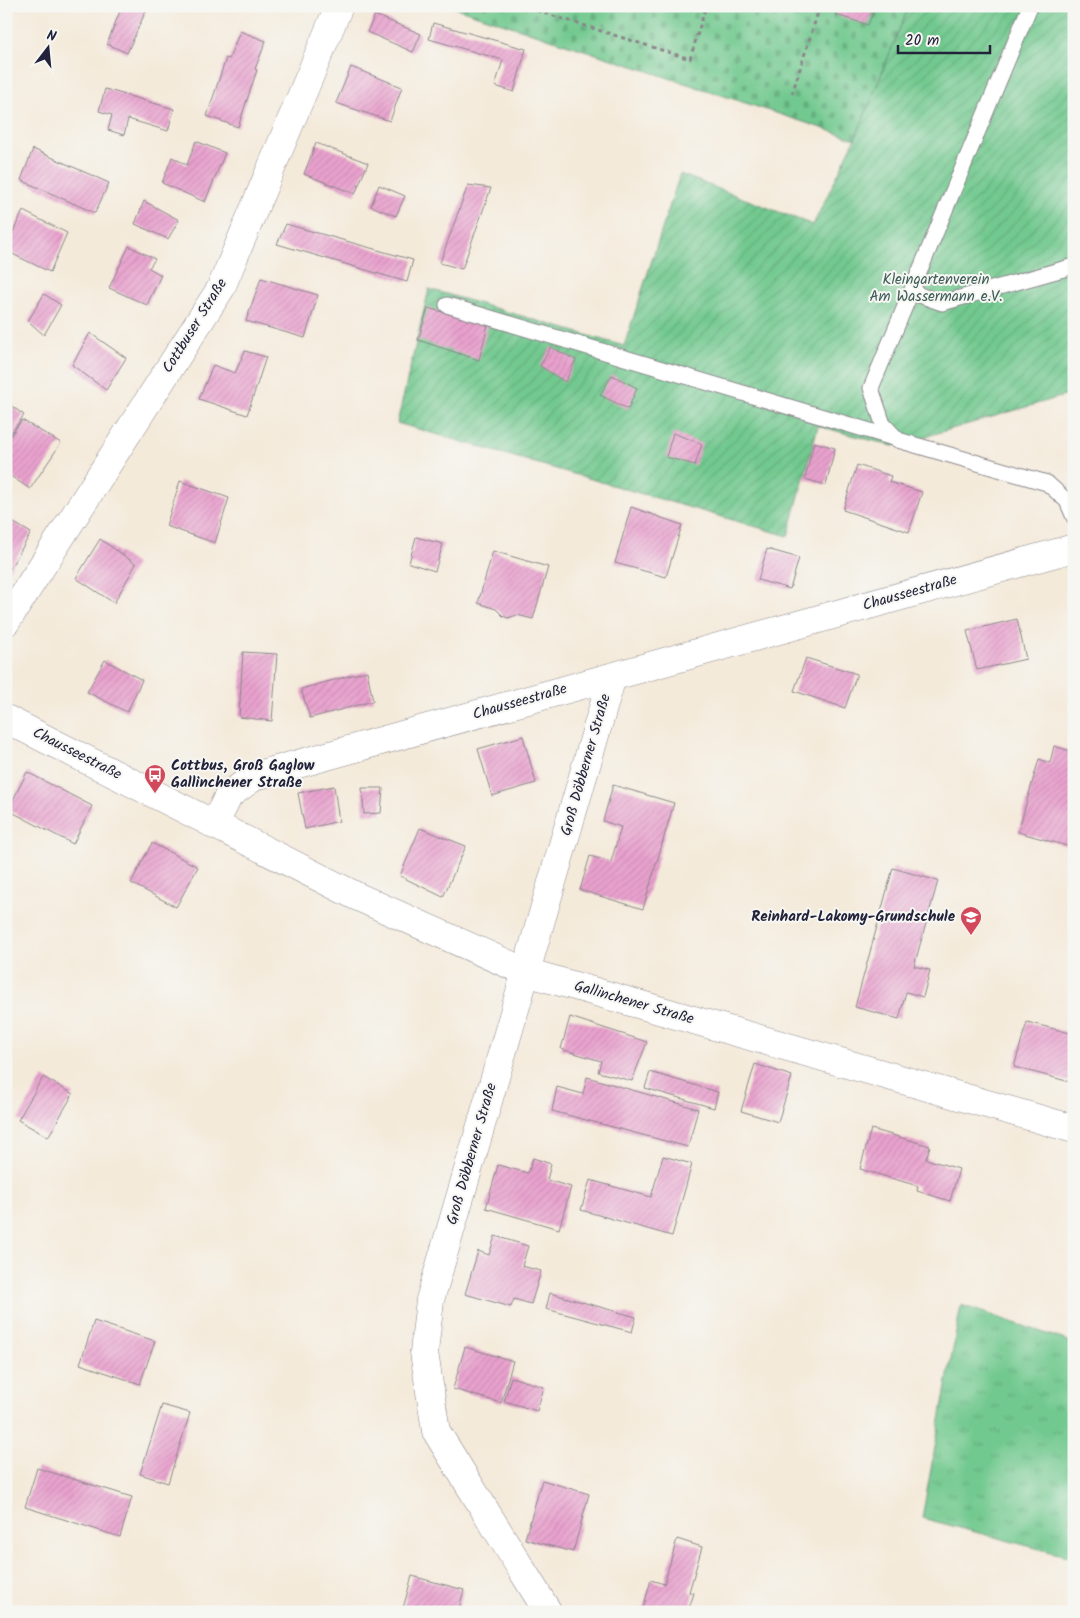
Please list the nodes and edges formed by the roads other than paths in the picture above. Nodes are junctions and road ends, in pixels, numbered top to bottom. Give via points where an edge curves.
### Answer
1 (339, 6) edge
2 (1030, 6) edge
3 (1074, 266) edge
4 (911, 292) junction
5 (447, 305) dead end
6 (898, 440) junction
7 (1074, 517) edge
8 (1074, 548) edge
9 (6, 622) edge
10 (612, 677) junction
11 (6, 719) edge
12 (214, 825) junction
13 (526, 972) junction
14 (1074, 1129) edge
15 (548, 1612) edge

1 - 9 street, Cottbuser Straße via 221,288
2 - 4 lane
3 - 4 lane via 942,303
4 - 6 lane via 871,388 883,424
5 - 6 lane
6 - 7 lane via 1047,483 1067,501
8 - 10 street, Chausseestraße
10 - 12 street, Chausseestraße via 255,776 229,795
10 - 13 street, Groß Döbberner Straße
11 - 12 street, Chausseestraße
12 - 13 street, Gallinchener Straße via 356,896
13 - 14 street, Gallinchener Straße
13 - 15 street, Groß Döbberner Straße via 430,1300 424,1352 436,1431

